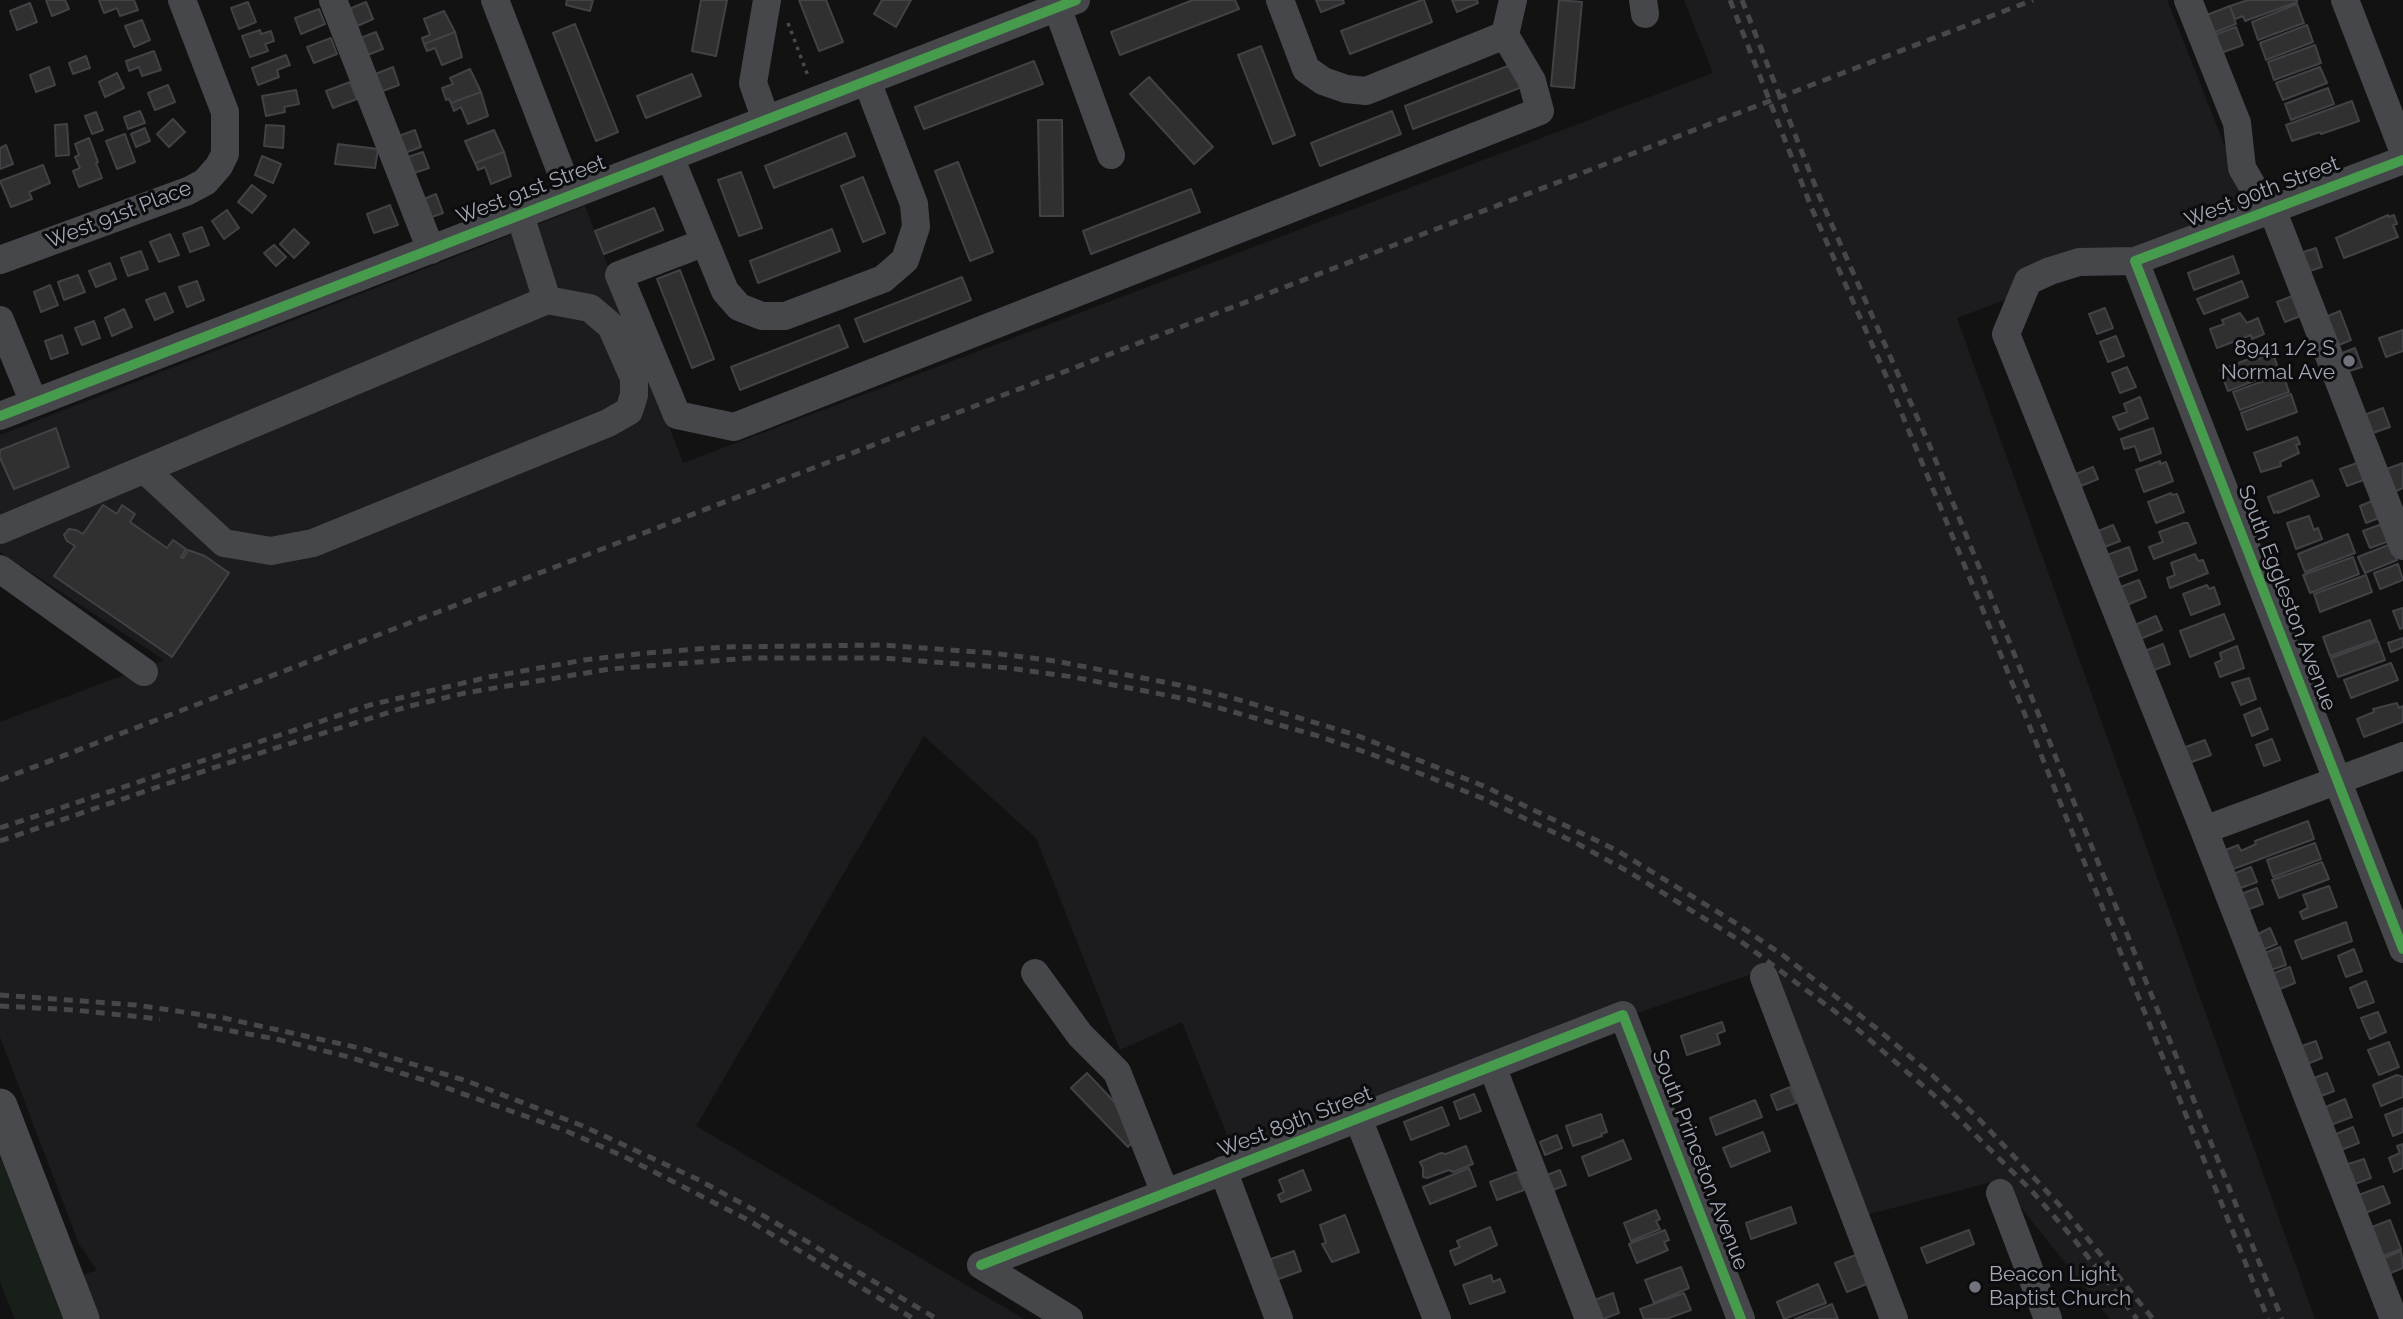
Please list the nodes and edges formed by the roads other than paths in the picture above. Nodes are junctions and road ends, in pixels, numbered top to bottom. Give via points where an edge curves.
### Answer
1 (182, 0) edge
2 (333, 0) edge
3 (495, 0) edge
4 (1280, 0) edge
5 (2188, 0) edge
6 (2345, 0) edge
7 (1514, 1) edge
8 (1067, 4) edge
9 (775, 6) edge
10 (1505, 35) junction
11 (867, 81) junction
12 (766, 120) junction
13 (2403, 150) edge
14 (1111, 155) dead end
15 (670, 157) junction
16 (2403, 160) edge
17 (570, 195) junction
18 (2272, 209) junction
19 (520, 215) junction
20 (703, 243) junction
21 (430, 250) junction
22 (0, 260) edge
23 (2135, 261) junction
24 (547, 300) junction
25 (0, 320) edge
26 (34, 403) junction
27 (0, 416) edge
28 (146, 471) junction
29 (0, 530) edge
30 (2403, 546) edge
31 (0, 569) edge
32 (144, 672) dead end
33 (2403, 756) edge
34 (2337, 780) junction
35 (2204, 830) junction
36 (2403, 949) edge
37 (1035, 973) dead end
38 (1763, 976) dead end
39 (1623, 1015) joint
40 (1492, 1066) junction
41 (0, 1106) edge
42 (1358, 1118) junction
43 (1223, 1170) junction
44 (1166, 1193) junction
45 (2000, 1193) dead end
46 (82, 1319) edge
47 (1069, 1319) edge
48 (1279, 1319) edge
49 (1437, 1319) edge
50 (1589, 1319) edge
51 (1741, 1319) edge
52 (1894, 1319) edge
53 (2048, 1319) edge
54 (2394, 1319) edge

1 - 22 street, West 91st Place via 225,112 225,153 219,166 205,182 188,191
2 - 21 street
3 - 17 street
4 - 10 street via 1306,69 1346,89 1366,91
5 - 18 street via 2237,123 2242,168
6 - 13 street
7 - 10 street
8 - 11 street, West 91st Street
8 - 14 street
9 - 12 street via 753,83
10 - 20 street via 1532,81 1540,111 734,427 677,415 619,275
11 - 12 street, West 91st Street
11 - 20 street via 914,204 916,227 905,260 883,279 785,316 762,316 740,307 725,292
12 - 15 street, West 91st Street
15 - 17 street, West 91st Street
15 - 20 street
16 - 18 street, West 90th Street
17 - 19 street, West 91st Street
18 - 23 street, West 90th Street
18 - 30 street
19 - 21 street, West 91st Street
19 - 24 street
21 - 26 street, West 91st Street
23 - 34 street, South Eggleston Avenue
23 - 35 street, West 90th Street via 2079,262 2028,281 2006,334
24 - 28 street
24 - 28 street via 590,308 611,326 634,378 629,411 313,543 271,551 224,543
25 - 26 street
26 - 27 street, West 91st Street
28 - 29 street
31 - 32 street
33 - 34 street
34 - 35 street
34 - 36 street, South Eggleston Avenue
35 - 54 street, West 90th Street
37 - 44 street via 1080,1035 1117,1072
38 - 52 street
39 - 40 street, West 89th Street
39 - 51 street, South Princeton Avenue
40 - 42 street, West 89th Street
40 - 50 street
41 - 46 main road
42 - 43 street, West 89th Street
42 - 49 street
43 - 44 street, West 89th Street
43 - 48 street
44 - 47 street, West 89th Street via 981,1265
45 - 53 street

